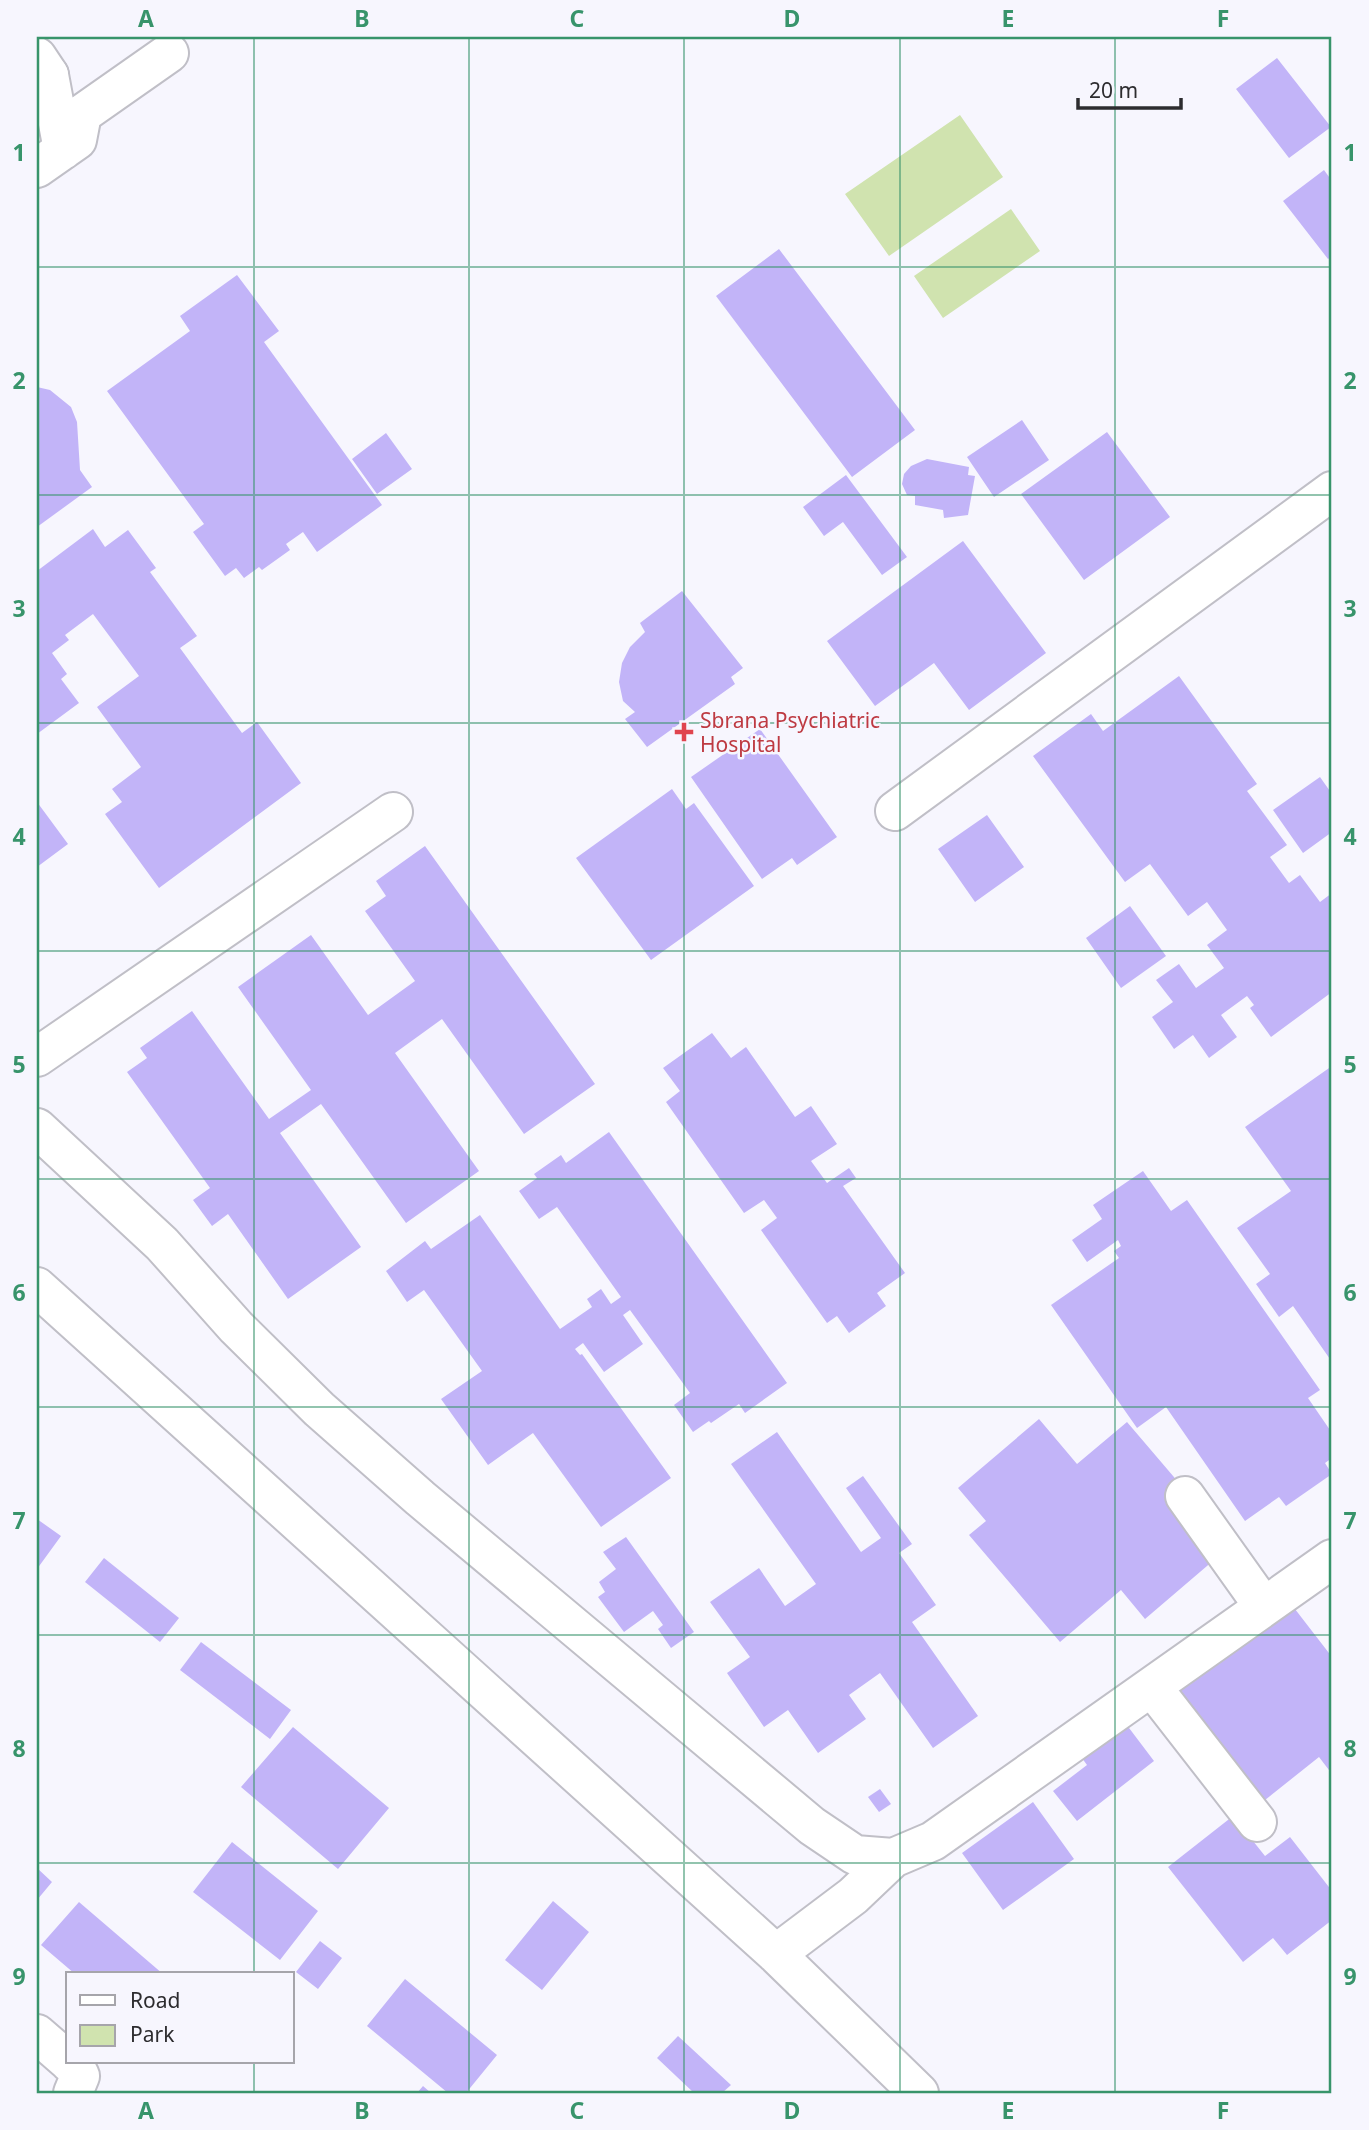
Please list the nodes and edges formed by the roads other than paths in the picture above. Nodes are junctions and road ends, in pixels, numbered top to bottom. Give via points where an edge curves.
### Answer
1 (169, 53) dead end
2 (43, 66) edge
3 (50, 159) edge
4 (1332, 491) edge
5 (895, 811) dead end
6 (393, 812) dead end
7 (37, 1057) edge
8 (37, 1128) edge
9 (37, 1287) edge
10 (1185, 1496) dead end
11 (1332, 1559) edge
12 (1264, 1607) junction
13 (1152, 1687) junction
14 (1257, 1822) dead end
15 (893, 1858) junction
16 (776, 1955) junction
17 (37, 2034) edge
18 (66, 2059) edge
19 (71, 2064) edge
20 (73, 2093) edge
21 (919, 2093) edge

1 - 3 street via 82,114 77,139
2 - 3 street
4 - 5 street
6 - 7 street
8 - 15 street via 162,1244 236,1327 320,1409 420,1498 812,1826 855,1855
9 - 16 street
10 - 12 street
11 - 12 street
12 - 13 street
13 - 14 street
13 - 15 street via 933,1841
15 - 16 street via 853,1896
16 - 21 street
17 - 18 street
19 - 20 street via 79,2076

